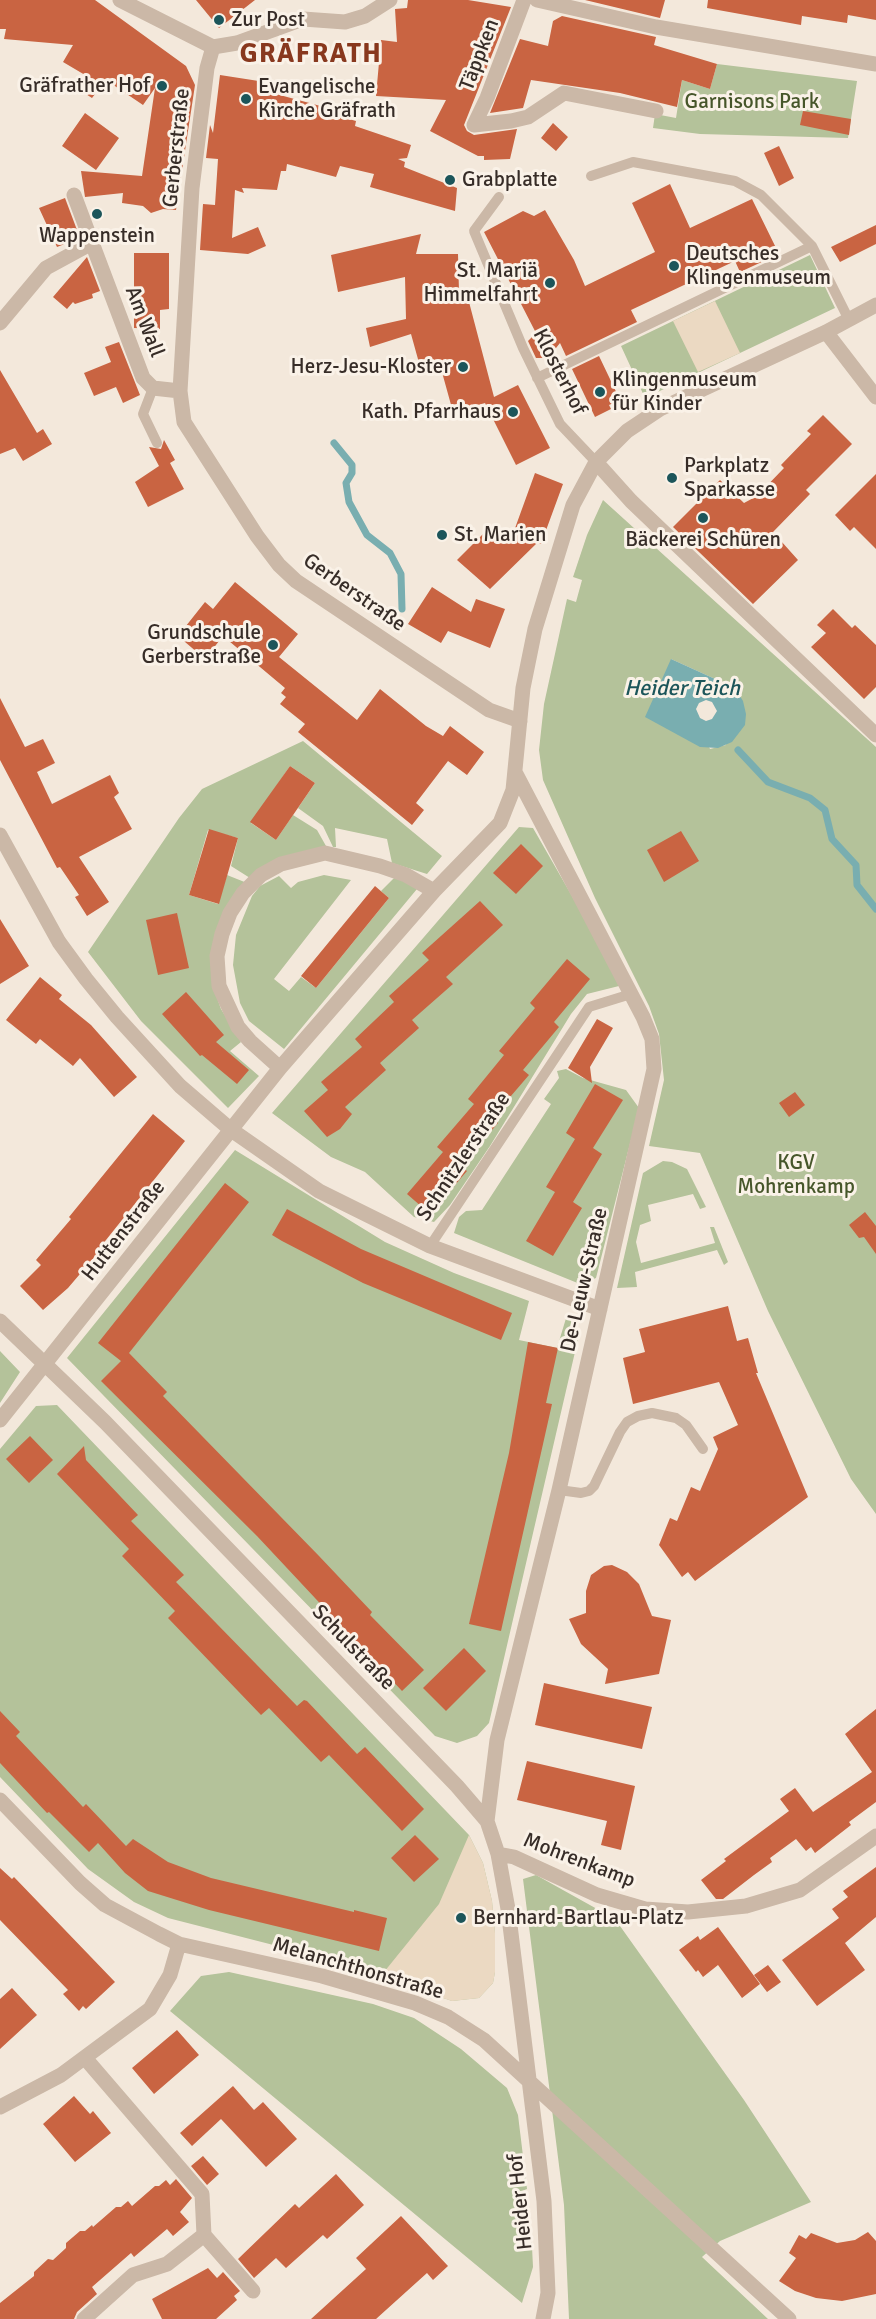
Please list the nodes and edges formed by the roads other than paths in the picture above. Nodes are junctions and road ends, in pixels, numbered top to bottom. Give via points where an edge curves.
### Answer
1 (120, 0) edge
2 (390, 0) edge
3 (524, 0) edge
4 (537, 0) edge
5 (213, 47) junction
6 (876, 64) edge
7 (656, 111) dead end
8 (591, 176) dead end
9 (74, 195) dead end
10 (499, 197) dead end
11 (87, 244) junction
12 (812, 246) junction
13 (876, 305) edge
14 (849, 320) junction
15 (0, 323) edge
16 (826, 332) junction
17 (537, 378) junction
18 (153, 387) junction
19 (180, 391) junction
20 (876, 397) edge
21 (157, 443) dead end
22 (596, 462) junction
23 (520, 721) junction
24 (876, 735) edge
25 (516, 774) junction
26 (0, 835) edge
27 (434, 891) junction
28 (631, 994) junction
29 (280, 1068) junction
30 (230, 1129) junction
31 (430, 1246) junction
32 (600, 1309) junction
33 (0, 1321) edge
34 (44, 1366) junction
35 (0, 1420) edge
36 (703, 1449) dead end
37 (558, 1490) junction
38 (0, 1800) edge
39 (487, 1821) junction
40 (876, 1836) edge
41 (498, 1854) junction
42 (179, 1944) junction
43 (85, 2058) junction
44 (529, 2080) junction
45 (0, 2107) edge
46 (204, 2235) junction
47 (253, 2291) dead end
48 (84, 2319) edge
49 (543, 2319) edge
50 (789, 2319) edge

1 - 5 street
2 - 5 street via 365,16 345,22 303,19 237,43
3 - 7 street, Täppken via 474,125 528,117 564,93
4 - 6 street via 656,27
5 - 19 street, Gerberstraße via 192,188
8 - 12 lane via 633,162 735,181 761,195
9 - 11 street, Am Wall
10 - 17 lane, Klosterhof via 474,231
11 - 15 street via 46,268
11 - 18 street, Am Wall via 143,378
12 - 14 lane
12 - 17 lane
13 - 14 street
14 - 16 street
16 - 20 street
16 - 22 street via 660,409 627,431
17 - 22 lane, Klosterhof via 560,424
18 - 19 street, Am Wall
18 - 21 lane via 143,414
19 - 23 street, Gerberstraße via 184,422 279,565 296,581 489,710
22 - 23 street via 573,505 554,559 528,661
22 - 24 street via 631,501
23 - 25 street, Huttenstraße
25 - 27 street, Huttenstraße via 509,806 500,823
25 - 28 street, De-Leuw-Straße
26 - 30 street via 59,942 86,979 180,1086
27 - 29 street, Huttenstraße
27 - 29 street via 406,875 325,853 281,864 243,893 222,934 217,956 219,986 238,1027
28 - 31 lane, Schnitzlerstraße via 589,1007
28 - 32 street, De-Leuw-Straße via 648,1029 654,1058 651,1089
29 - 30 street, Huttenstraße
30 - 31 street via 319,1191
30 - 34 street, Huttenstraße
31 - 32 street, Schnitzlerstraße
32 - 37 street, De-Leuw-Straße
33 - 34 street, Schulstraße
34 - 35 street, Huttenstraße
34 - 39 street, Schulstraße via 105,1422
36 - 37 lane via 676,1418 652,1413 638,1416 620,1432 589,1491
37 - 39 street, De-Leuw-Straße via 497,1740
38 - 42 street, Melanchthonstraße via 105,1905
39 - 41 street, Schulstraße
40 - 41 street, Mohrenkamp via 800,1890 746,1906 688,1912 645,1908 597,1895 514,1857
41 - 44 street, Schulstraße
42 - 43 street via 170,1975 150,2009
42 - 44 street, Melanchthonstraße via 322,1976 415,2003 448,2016 484,2040
43 - 45 street via 62,2075
43 - 46 street via 202,2194
44 - 49 street, Heider Hof via 548,2245 548,2294
44 - 50 street, Melanchthonstraße
46 - 47 street
46 - 48 street via 167,2264 133,2275

